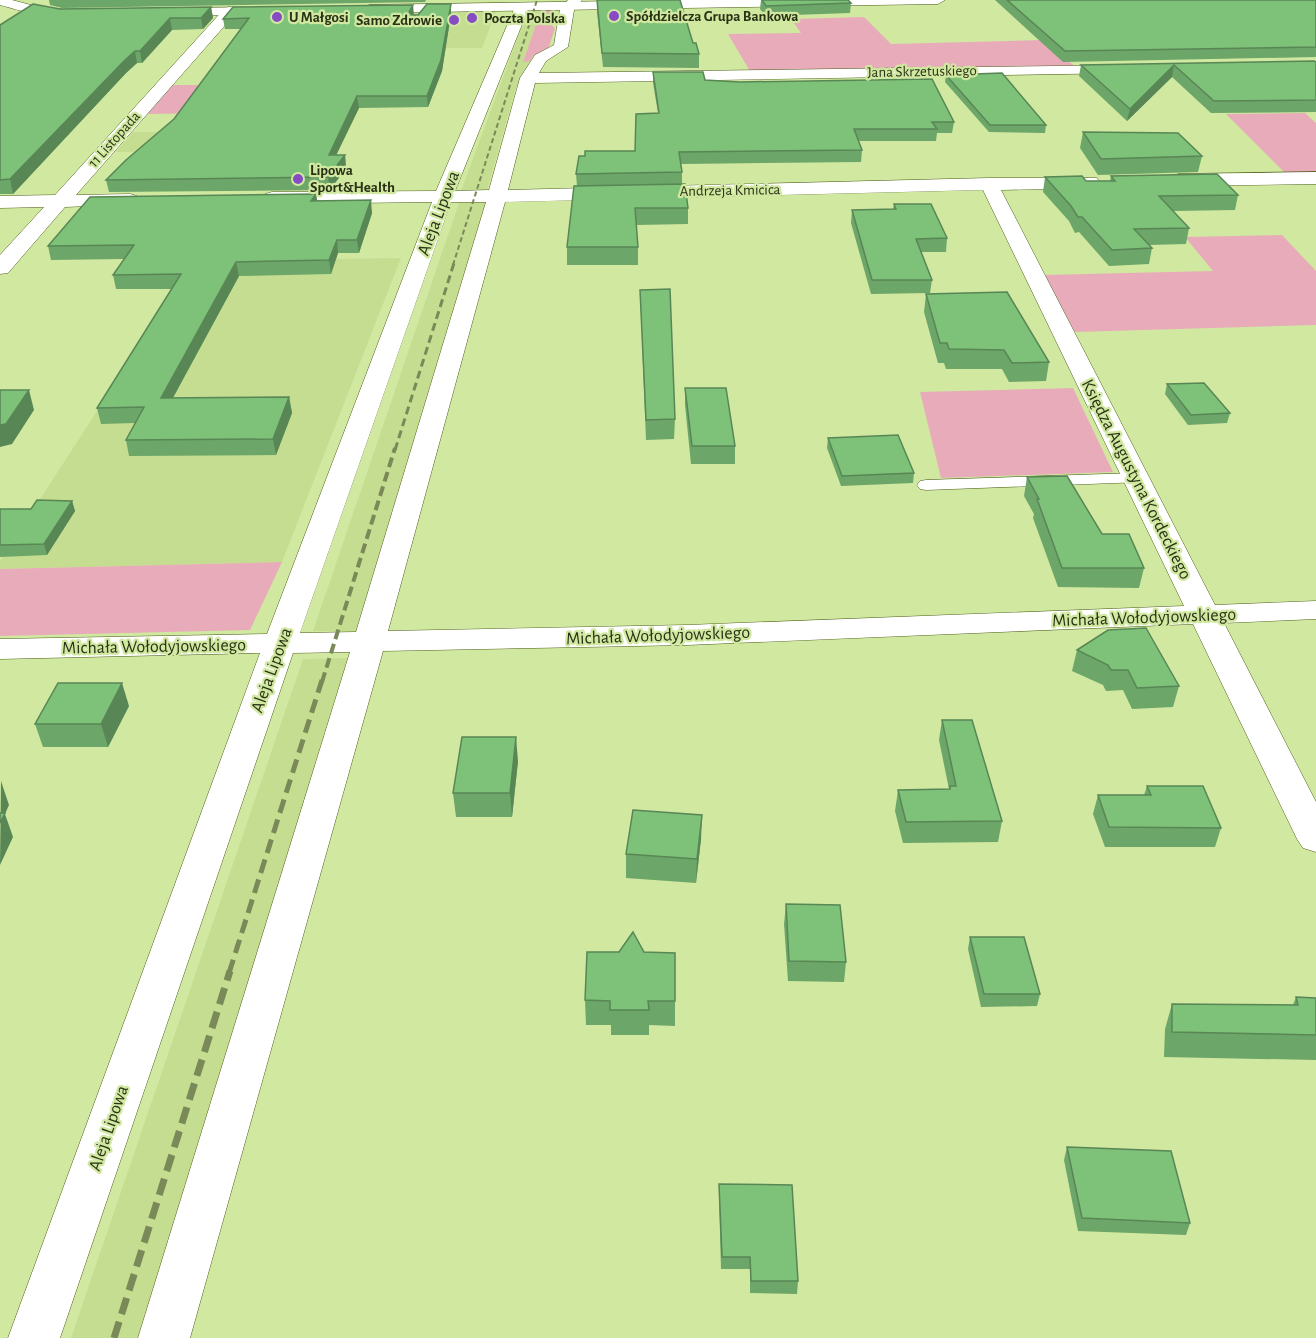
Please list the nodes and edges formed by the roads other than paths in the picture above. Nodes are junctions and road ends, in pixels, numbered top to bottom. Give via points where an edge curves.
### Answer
1 (899, 0) edge
2 (938, 0) edge
3 (0, 3) edge
4 (572, 3) edge
5 (470, 4) edge
6 (522, 7) junction
7 (0, 9) edge
8 (353, 9) edge
9 (30, 10) junction
10 (286, 10) edge
11 (230, 11) junction
12 (424, 11) edge
13 (152, 12) edge
14 (85, 14) edge
15 (416, 21) edge
16 (1137, 68) edge
17 (528, 78) junction
18 (1316, 177) edge
19 (1164, 181) edge
20 (1106, 182) edge
21 (989, 184) junction
22 (444, 195) junction
23 (497, 196) junction
24 (257, 198) edge
25 (152, 200) edge
26 (59, 201) junction
27 (0, 202) edge
28 (0, 268) edge
29 (1136, 478) junction
30 (927, 485) dead end
31 (1316, 610) edge
32 (1205, 615) junction
33 (369, 642) junction
34 (280, 643) junction
35 (0, 649) edge
36 (1316, 839) edge
37 (34, 1338) edge
38 (164, 1338) edge

1 - 2 street
1 - 4 street
3 - 9 street
4 - 6 street
4 - 17 street via 561,46 540,58
5 - 6 street
5 - 8 street
6 - 22 street, Aleja Lipowa
7 - 9 street
9 - 14 street
10 - 11 street
11 - 13 street
11 - 26 street, 11 Listopada
12 - 15 lane
16 - 17 street, Jana Skrzetuskiego
17 - 23 street
18 - 19 street
20 - 21 street, Andrzeja Kmicica
21 - 23 street, Andrzeja Kmicica
21 - 29 street, Księdza Augustyna Kordeckiego
22 - 23 street, Andrzeja Kmicica
22 - 24 street, Andrzeja Kmicica
22 - 34 street, Aleja Lipowa
23 - 33 street
25 - 26 street
26 - 27 street
26 - 28 street, 11 Listopada
29 - 30 lane
29 - 32 street, Księdza Augustyna Kordeckiego
31 - 32 street, Michała Wołodyjowskiego
32 - 33 street, Michała Wołodyjowskiego via 687,635
32 - 36 street, Księdza Augustyna Kordeckiego
33 - 34 street, Michała Wołodyjowskiego
33 - 38 street
34 - 35 street, Michała Wołodyjowskiego
34 - 37 street, Aleja Lipowa

